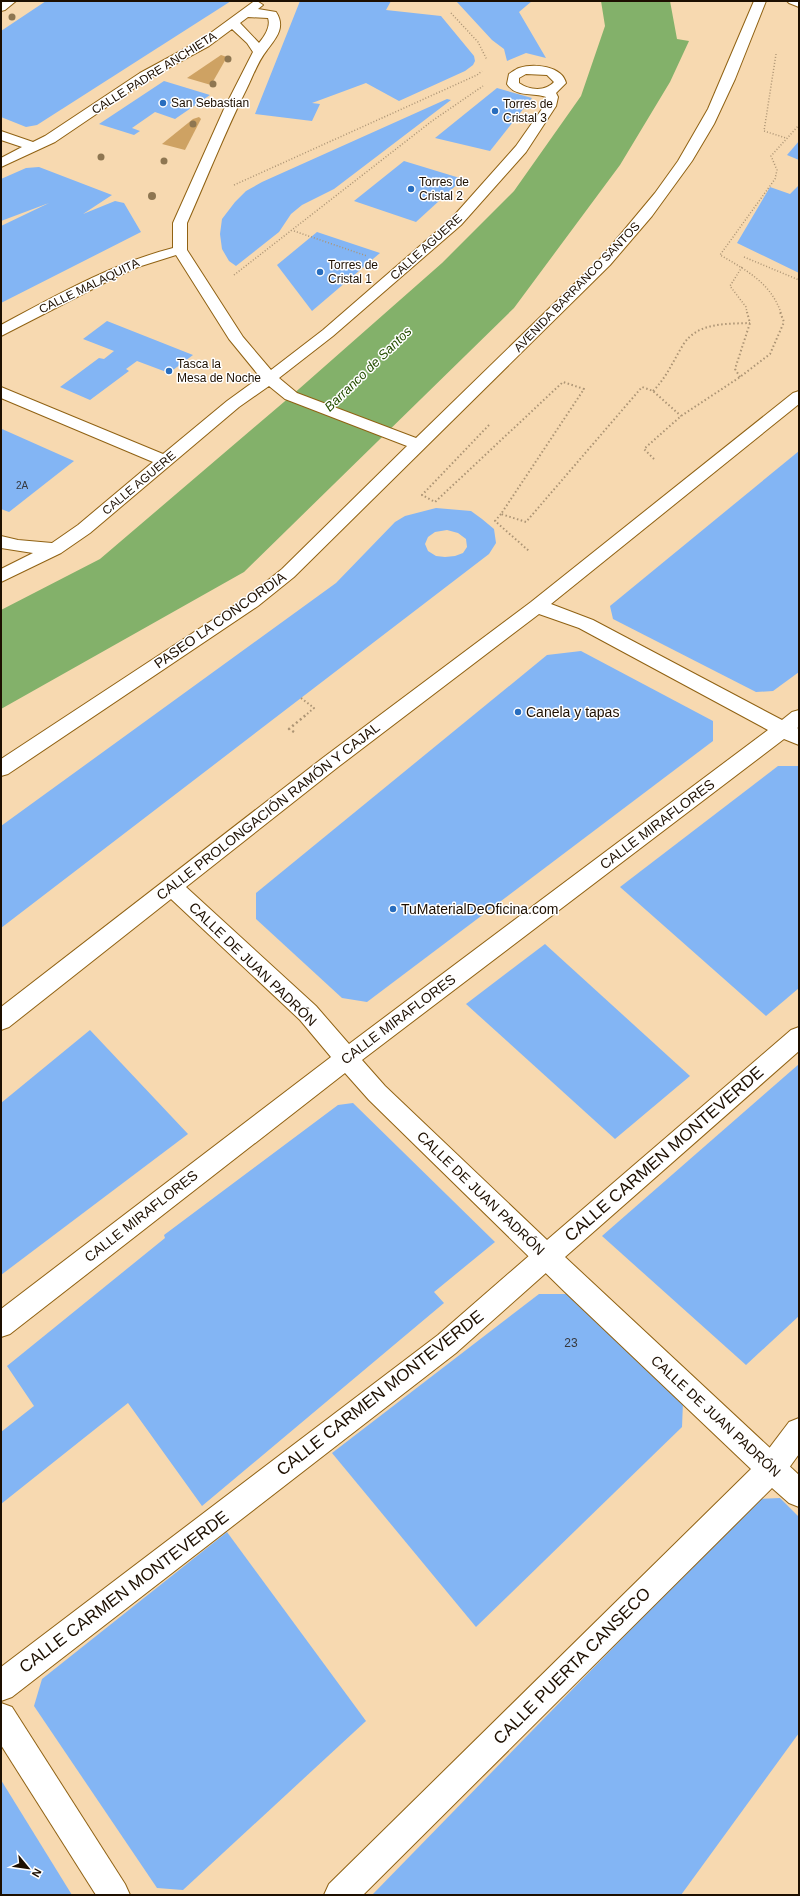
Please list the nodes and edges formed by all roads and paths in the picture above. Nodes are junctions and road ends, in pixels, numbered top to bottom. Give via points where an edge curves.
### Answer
1 (10, 1) edge
2 (263, 1) edge
3 (760, 1) edge
4 (794, 1) edge
5 (799, 2) edge
6 (1, 7) edge
7 (452, 13) dead end
8 (245, 14) junction
9 (233, 23) junction
10 (259, 52) junction
11 (776, 54) dead end
12 (488, 63) dead end
13 (485, 69) dead end
14 (485, 85) dead end
15 (548, 90) dead end
16 (799, 125) edge
17 (1, 135) edge
18 (786, 138) junction
19 (34, 147) junction
20 (1, 163) edge
21 (233, 185) dead end
22 (294, 230) junction
23 (180, 250) junction
24 (368, 256) dead end
25 (744, 257) dead end
26 (742, 267) junction
27 (230, 278) dead end
28 (799, 280) edge
29 (750, 323) junction
30 (1, 331) edge
31 (740, 377) junction
32 (269, 378) junction
33 (653, 391) junction
34 (1, 392) edge
35 (799, 396) edge
36 (681, 416) junction
37 (492, 422) dead end
38 (419, 445) junction
39 (654, 459) dead end
40 (164, 461) junction
41 (501, 514) junction
42 (1, 542) edge
43 (55, 549) junction
44 (529, 551) dead end
45 (1, 576) edge
46 (537, 606) junction
47 (301, 698) dead end
48 (794, 729) edge
49 (294, 732) dead end
50 (1, 769) edge
51 (171, 886) junction
52 (1, 1020) edge
53 (799, 1037) edge
54 (346, 1058) junction
55 (546, 1256) junction
56 (1, 1325) edge
57 (799, 1432) edge
58 (771, 1469) junction
59 (799, 1493) edge
60 (1, 1686) edge
61 (1, 1718) edge
62 (114, 1895) edge
63 (340, 1895) edge

1 - 6 street
2 - 8 street, CALLE PADRE ANCHIETA
3 - 38 street, AVENIDA BARRANCO SANTOS via 708,123 646,216 599,268
4 - 5 street
7 - 12 path via 482,48 487,55
8 - 9 street, CALLE PADRE ANCHIETA
8 - 10 street via 272,15 275,20 276,26
9 - 10 street via 252,41
9 - 19 street, CALLE PADRE ANCHIETA via 205,43 150,72
10 - 23 street via 230,109 180,223
11 - 18 path via 764,131
13 - 21 path via 477,75
14 - 22 path via 454,104
15 - 32 street, CALLE AGUERE via 552,97 550,106 521,149 456,222 328,333
16 - 18 path
17 - 19 street
18 - 26 path via 771,156 777,170 775,179 720,254
19 - 20 street, CALLE PADRE ANCHIETA
22 - 24 path
22 - 27 path
23 - 30 street, CALLE MALAQUITA via 159,254 124,267
23 - 32 street via 237,338
25 - 28 path
26 - 29 path via 730,286 746,306
26 - 31 path via 761,282 775,298 784,322 770,354
29 - 31 path via 735,369
29 - 33 path via 707,327 696,332 687,339 670,372
31 - 36 path
32 - 38 street via 291,396
32 - 40 street, CALLE AGUERE
33 - 36 path
33 - 41 path via 642,387 526,522
34 - 40 street
35 - 46 street, CALLE PROLONGACIÓN RAMÓN Y CAJAL
36 - 39 path via 644,448
37 - 41 path via 422,495 435,502 562,382 584,389
38 - 50 street, PASEO LA CONCORDIA via 314,549 270,588
40 - 43 street, CALLE AGUERE via 84,529
41 - 44 path via 495,521
42 - 43 street
43 - 45 street, CALLE AGUERE
46 - 48 street via 586,624
46 - 51 street, CALLE PROLONGACIÓN RAMÓN Y CAJAL
47 - 49 path via 314,708 290,729
48 - 54 street, CALLE MIRAFLORES
51 - 52 street, CALLE PROLONGACIÓN RAMÓN Y CAJAL
51 - 54 street, CALLE DE JUAN PADRÓN via 308,1013
53 - 55 street, CALLE CARMEN MONTEVERDE
54 - 55 street, CALLE DE JUAN PADRÓN via 376,1093
54 - 56 street, CALLE MIRAFLORES
55 - 58 street, CALLE DE JUAN PADRÓN
55 - 60 street, CALLE CARMEN MONTEVERDE via 447,1344
57 - 58 street, CALLE PUERTA CANSECO
58 - 59 street, CALLE DE JUAN PADRÓN
58 - 63 street, CALLE PUERTA CANSECO
61 - 62 street

